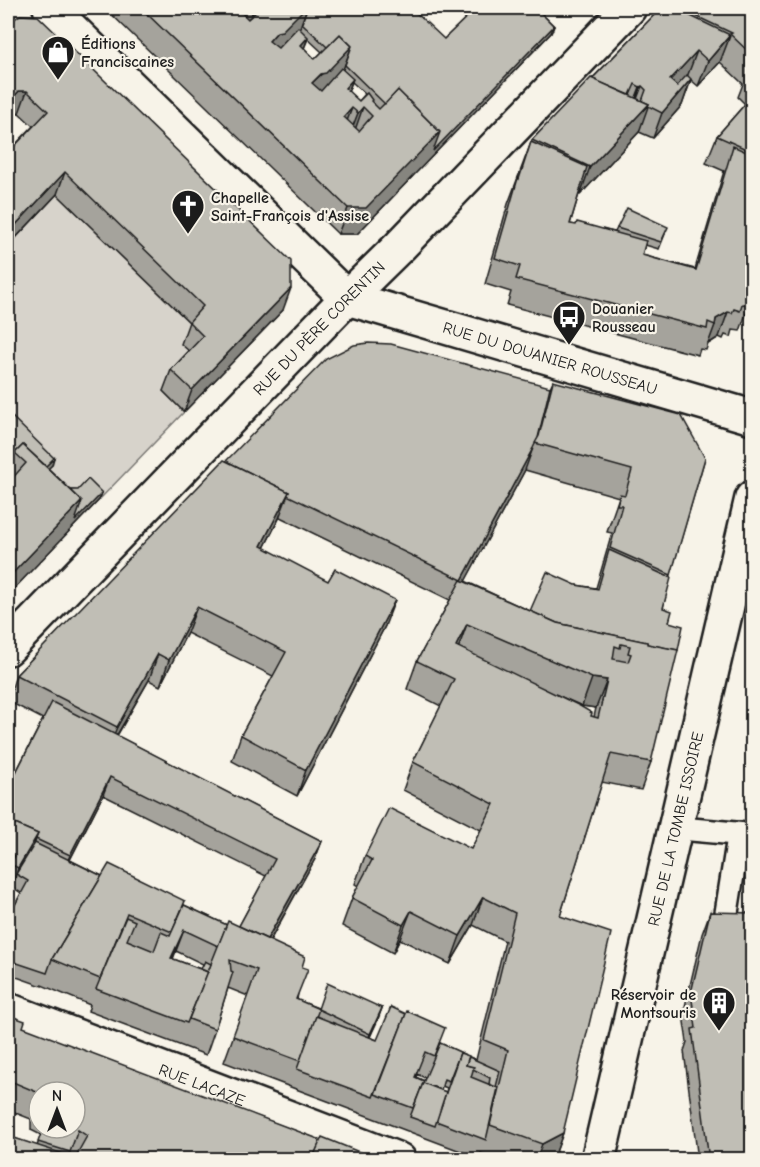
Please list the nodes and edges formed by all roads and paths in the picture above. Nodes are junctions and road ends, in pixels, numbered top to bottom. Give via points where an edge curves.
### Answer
1 (50, 8) edge
2 (629, 8) edge
3 (347, 298) junction
4 (753, 417) edge
5 (753, 498) edge
6 (8, 648) edge
7 (675, 828) junction
8 (746, 835) edge
9 (725, 922) edge
10 (8, 1010) edge
11 (399, 1160) edge
12 (598, 1160) edge

1 - 3 street
2 - 3 street, RUE DU PÈRE CORENTIN
3 - 4 street, RUE DU DOUANIER ROUSSEAU
3 - 6 street, RUE DU PÈRE CORENTIN
5 - 7 street, RUE DE LA TOMBE ISSOIRE
7 - 8 lane
7 - 12 street, RUE DE LA TOMBE ISSOIRE
8 - 9 lane
10 - 11 street, RUE LACAZE

